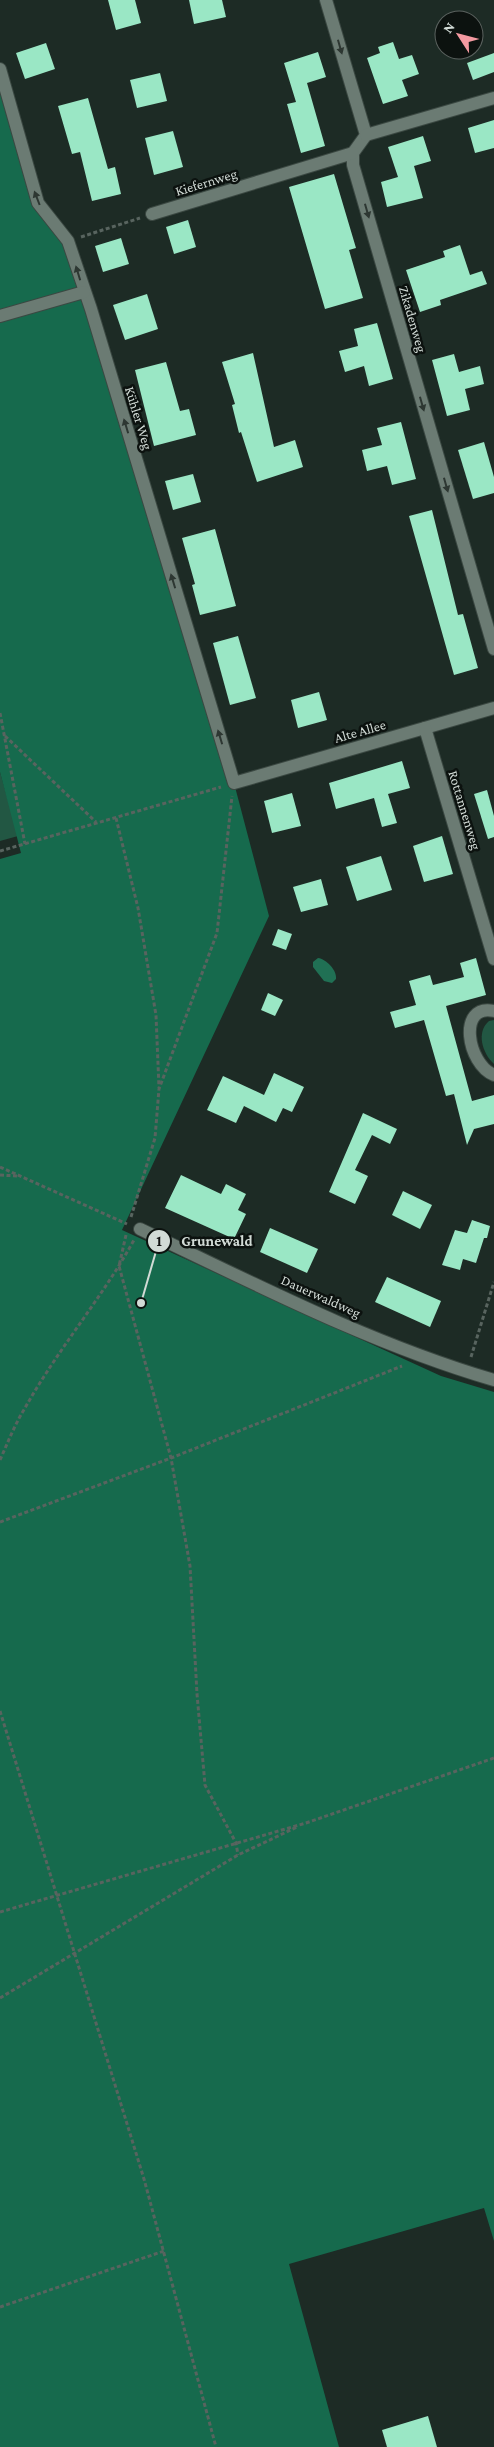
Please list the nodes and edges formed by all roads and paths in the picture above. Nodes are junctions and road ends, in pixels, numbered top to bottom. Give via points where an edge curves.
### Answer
1 (326, 0) edge
2 (0, 69) edge
3 (494, 98) edge
4 (366, 135) junction
5 (353, 152) junction
6 (152, 214) joint
7 (68, 242) junction
8 (84, 292) junction
9 (0, 316) edge
10 (494, 649) edge
11 (494, 708) edge
12 (0, 713) edge
13 (425, 728) junction
14 (4, 735) junction
15 (234, 784) junction
16 (116, 818) junction
17 (97, 823) junction
18 (25, 844) junction
19 (0, 851) edge
20 (494, 958) edge
21 (494, 1011) edge
22 (494, 1075) edge
23 (159, 1089) junction
24 (0, 1167) edge
25 (0, 1175) edge
26 (20, 1176) junction
27 (134, 1226) junction
28 (119, 1266) junction
29 (494, 1282) edge
30 (424, 1357) junction
31 (466, 1372) junction
32 (494, 1380) edge
33 (171, 1458) junction
34 (0, 1460) edge
35 (0, 1522) edge
36 (0, 1710) edge
37 (494, 1758) edge
38 (306, 1823) junction
39 (236, 1843) junction
40 (238, 1855) junction
41 (56, 1896) junction
42 (0, 1912) edge
43 (74, 1955) junction
44 (0, 1998) edge
45 (164, 2251) junction
46 (0, 2307) edge
47 (216, 2447) edge

1 -> 4 street
7 -> 2 street, Kühler Weg via 38,203
3 - 4 street
4 - 5 street
5 - 6 street, Kiefernweg
5 -> 10 street, Zikadenweg via 353,165
6 - 7 path
8 -> 7 street, Kühler Weg
8 - 9 street
15 -> 8 street, Kühler Weg
11 - 13 street, Alte Allee
12 - 14 path
13 - 15 street, Alte Allee
13 - 20 street, Rottannenweg
14 - 17 path
14 - 18 path
15 - 16 path
15 - 23 path via 217,934
16 - 17 path
16 - 23 path via 138,908 156,1015
17 - 18 path
18 - 19 path
21 - 22 street via 476,1016 469,1028 470,1044 479,1066
23 - 27 path via 155,1138
24 - 26 path
25 - 26 path
26 - 27 path
27 - 28 path
27 - 28 path
27 - 30 street, Dauerwaldweg via 332,1319
28 - 33 path
28 - 34 path via 24,1408
29 - 31 path
30 - 31 street, Dauerwaldweg
30 - 33 path
31 - 32 street, Dauerwaldweg
33 - 35 path
33 - 39 path via 190,1566 205,1785
36 - 41 path
37 - 38 path
38 - 39 path
38 - 40 path
39 - 40 path
39 - 41 path
40 - 43 path
41 - 42 path
41 - 43 path
43 - 44 path
43 - 45 path
45 - 46 path
45 - 47 path

